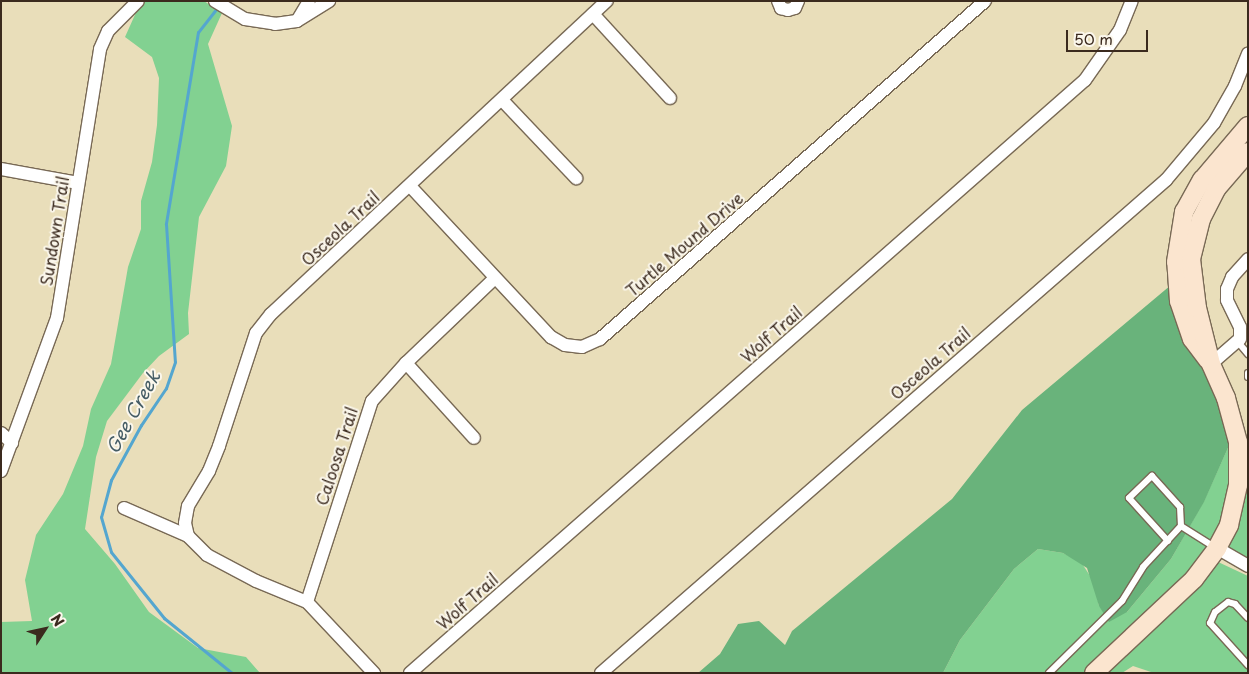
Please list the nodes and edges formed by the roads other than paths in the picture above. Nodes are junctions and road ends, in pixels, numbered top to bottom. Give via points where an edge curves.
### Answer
1 (138, 1) edge
2 (308, 1) edge
3 (329, 1) edge
4 (607, 1) edge
5 (778, 1) edge
6 (798, 1) edge
7 (985, 1) edge
8 (1132, 1) edge
9 (220, 4) edge
10 (593, 14) junction
11 (297, 21) junction
12 (1248, 53) edge
13 (670, 98) dead end
14 (502, 100) junction
15 (1248, 126) edge
16 (1248, 152) edge
17 (1, 169) edge
18 (576, 178) dead end
19 (78, 182) junction
20 (410, 186) junction
21 (1248, 259) edge
22 (495, 278) junction
23 (1238, 342) junction
24 (1248, 354) edge
25 (406, 362) junction
26 (1211, 364) junction
27 (1, 433) edge
28 (474, 438) dead end
29 (12, 443) junction
30 (1, 471) edge
31 (124, 508) dead end
32 (1181, 526) junction
33 (188, 536) junction
34 (1168, 541) junction
35 (1218, 548) junction
36 (1248, 566) edge
37 (307, 602) junction
38 (1248, 618) edge
39 (1248, 666) edge
40 (374, 673) edge
41 (410, 673) edge
42 (601, 673) edge
43 (1049, 673) edge
44 (1094, 673) edge

1 - 19 street, Sundown Trail via 108,31 100,50
2 - 11 street
3 - 11 street
4 - 10 street, Osceola Trail
5 - 6 street via 781,8 788,10 795,8
7 - 22 street, Turtle Mound Drive via 600,339 582,347 565,345 550,337
8 - 41 street, Wolf Trail via 1120,30 1085,80
9 - 11 street via 260,23
10 - 13 street
10 - 14 street, Osceola Trail
12 - 42 street, Osceola Trail via 1235,86 1214,122 1166,180
14 - 18 street
14 - 20 street, Osceola Trail
15 - 26 street via 1202,180 1184,212 1176,262 1179,301 1192,339
16 - 26 street via 1216,190 1200,219 1191,259 1197,308
17 - 19 street
19 - 29 street, Sundown Trail via 57,318
20 - 22 street, Turtle Mound Drive
20 - 33 street, Osceola Trail via 271,314 256,333 219,446 209,471 188,506 185,523
21 - 23 street via 1238,268 1227,288 1227,300 1240,327
22 - 25 street, Caloosa Trail
23 - 24 lane
23 - 26 street
25 - 28 street
25 - 37 street, Caloosa Trail via 383,385 363,421
26 - 35 street via 1226,398 1238,442 1238,485 1229,525
27 - 29 street
29 - 30 street, Sundown Trail
31 - 33 street
32 - 34 lane
32 - 34 lane via 1180,507 1152,476 1129,498
32 - 35 lane
33 - 37 street via 207,555 256,582
34 - 43 lane via 1143,567 1122,601
35 - 36 street
35 - 44 street via 1194,579
37 - 40 street
38 - 39 lane via 1235,604 1228,602 1215,612 1210,623

